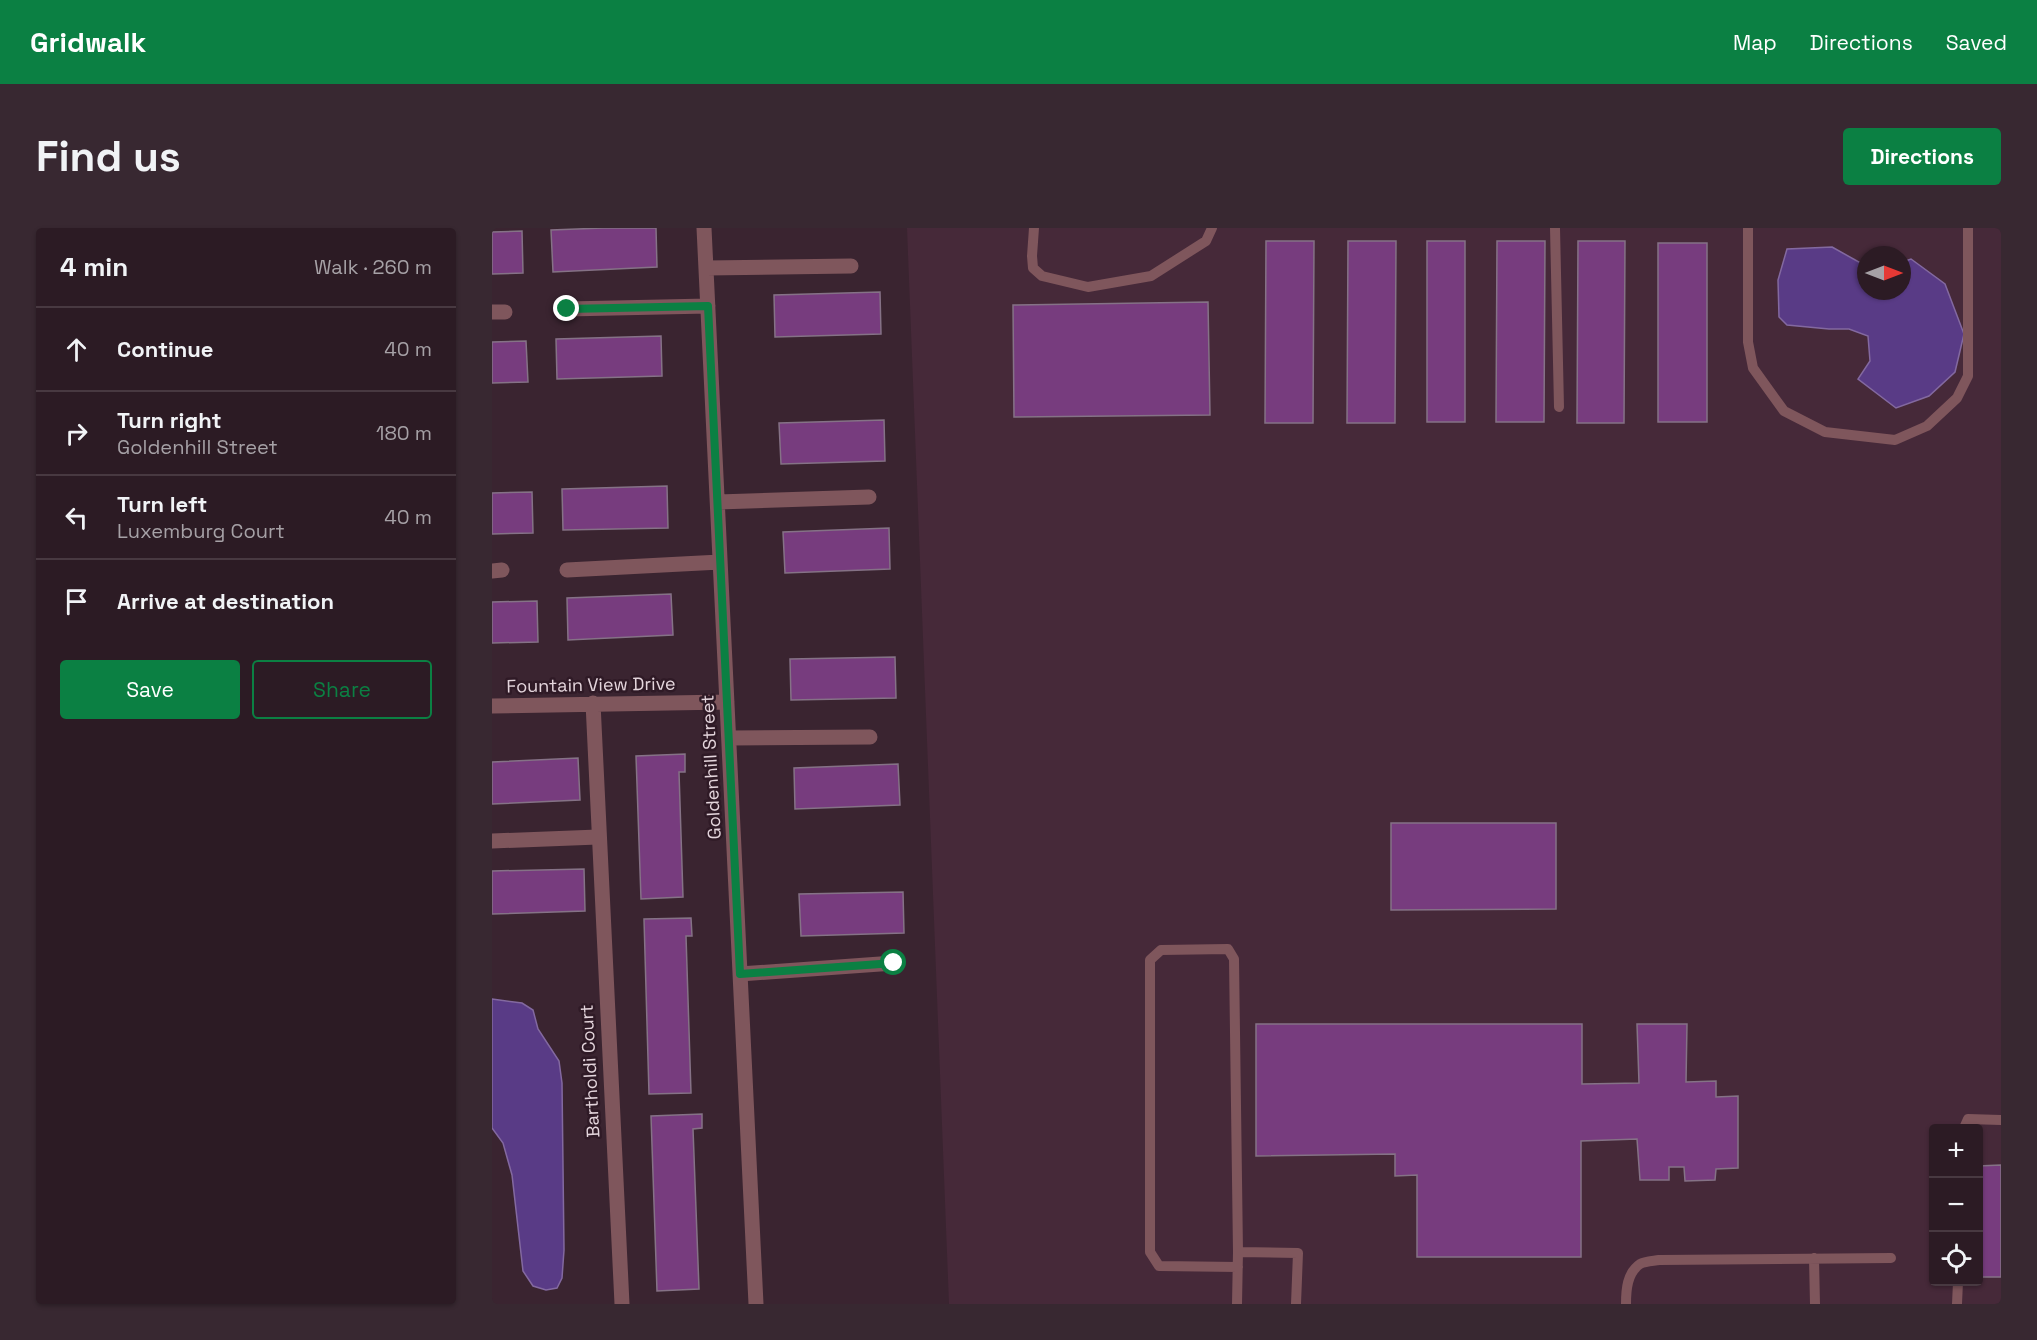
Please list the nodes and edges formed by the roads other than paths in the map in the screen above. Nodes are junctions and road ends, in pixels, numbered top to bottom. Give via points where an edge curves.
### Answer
1 (704, 228) edge
2 (1034, 228) edge
3 (1212, 228) edge
4 (1555, 228) edge
5 (1748, 228) edge
6 (1968, 228) edge
7 (851, 266) dead end
8 (706, 268) junction
9 (708, 306) junction
10 (567, 309) dead end
11 (1559, 407) dead end
12 (870, 497) dead end
13 (718, 502) junction
14 (720, 562) junction
15 (567, 570) dead end
16 (727, 702) junction
17 (593, 703) junction
18 (492, 706) edge
19 (870, 737) dead end
20 (730, 738) junction
21 (598, 837) junction
22 (492, 841) edge
23 (894, 963) dead end
24 (740, 974) junction
25 (2001, 1120) edge
26 (1966, 1124) edge
27 (1238, 1251) junction
28 (1814, 1258) junction
29 (1891, 1258) dead end
30 (1238, 1267) junction
31 (1958, 1286) edge
32 (622, 1304) edge
33 (756, 1304) edge
34 (1237, 1304) edge
35 (1296, 1304) edge
36 (1626, 1304) edge
37 (1815, 1304) edge
38 (1957, 1304) edge

1 - 8 street, Goldenhill Street
2 - 3 lane via 1033,268 1042,276 1088,287 1151,276 1206,241
4 - 11 lane
5 - 6 lane via 1748,342 1753,368 1784,411 1825,432 1895,440 1927,426 1957,398 1968,376
7 - 8 street
8 - 9 street, Goldenhill Street
9 - 10 street
9 - 13 street, Goldenhill Street
12 - 13 street
13 - 14 street, Goldenhill Street
14 - 15 street
14 - 16 street, Goldenhill Street
16 - 17 street, Fountain View Drive
16 - 20 street, Goldenhill Street
17 - 18 street, Fountain View Drive
17 - 21 street, Bartholdi Court
19 - 20 street
20 - 24 street, Goldenhill Street
21 - 22 street
21 - 32 street, Bartholdi Court
23 - 24 street
24 - 33 street, Goldenhill Street
25 - 26 lane via 1968,1119
27 - 30 lane
27 - 30 lane via 1234,960 1228,949 1161,950 1150,960 1150,1252 1158,1266
27 - 35 lane via 1298,1253
28 - 29 lane
28 - 36 lane via 1659,1260 1641,1264 1626,1286
28 - 37 lane
30 - 34 lane
31 - 38 lane

